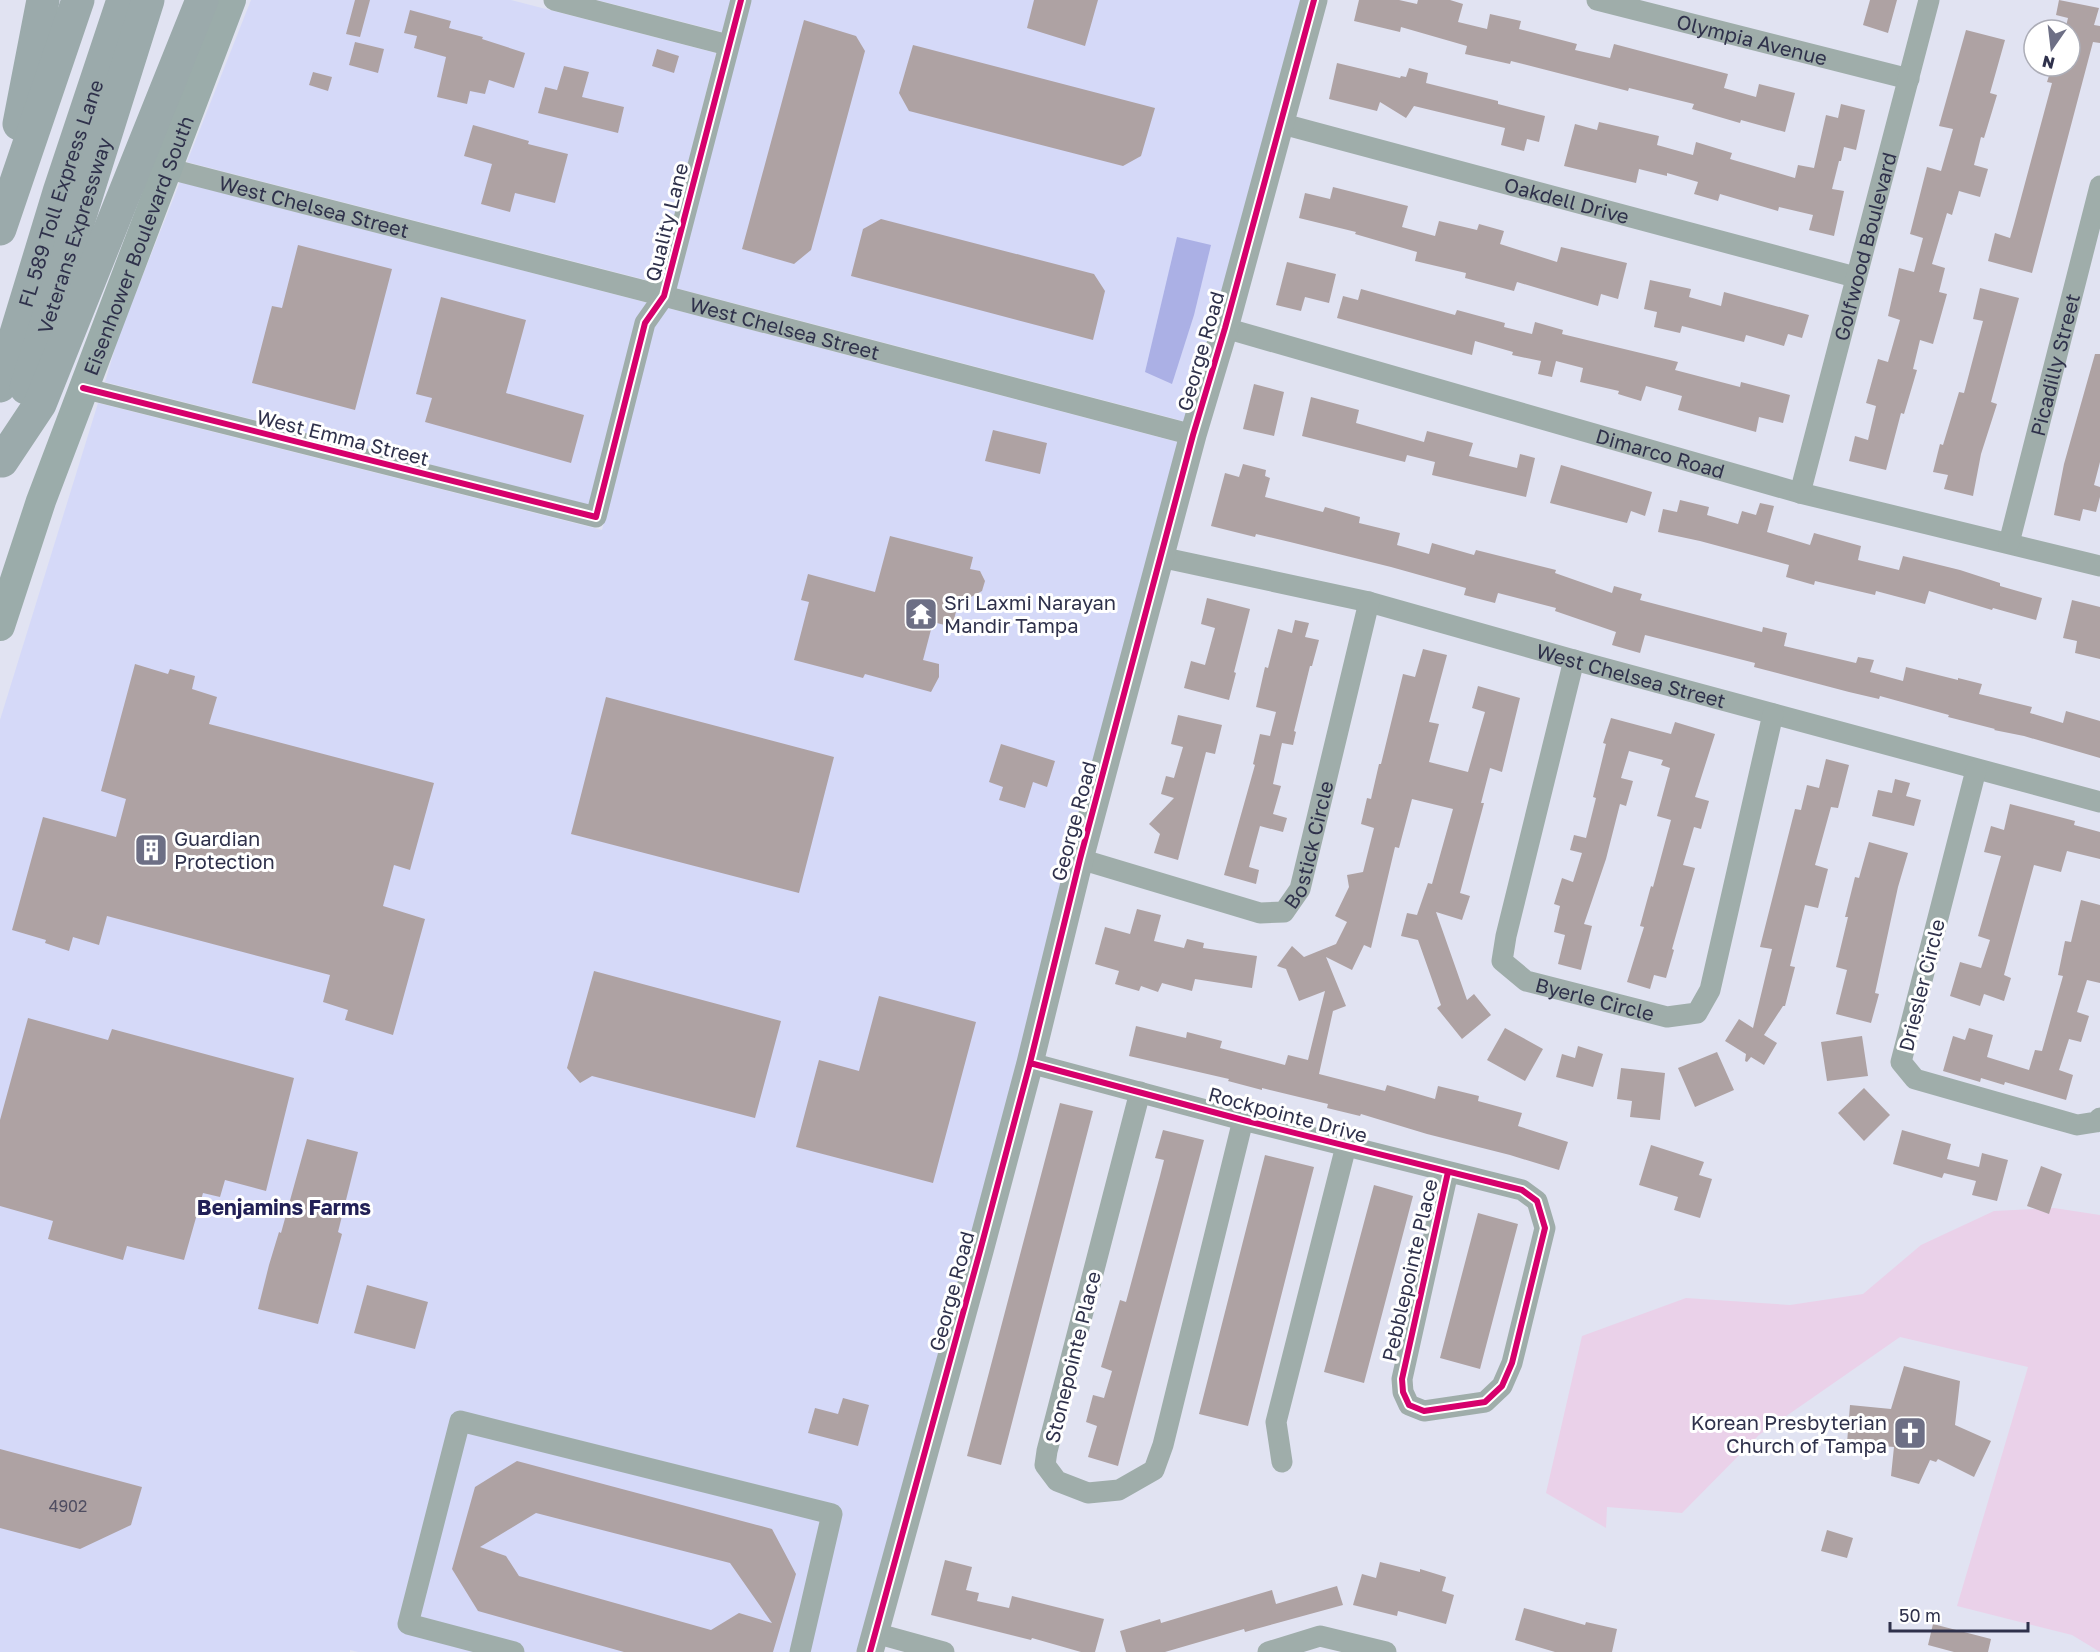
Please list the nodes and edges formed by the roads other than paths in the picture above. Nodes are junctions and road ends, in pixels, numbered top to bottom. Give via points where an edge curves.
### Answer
1 (43, 0) edge
2 (78, 0) edge
3 (123, 0) edge
4 (148, 0) edge
5 (202, 0) edge
6 (231, 0) edge
7 (554, 0) edge
8 (741, 0) edge
9 (1314, 0) edge
10 (1597, 0) edge
11 (1929, 0) edge
12 (728, 45) junction
13 (1909, 79) junction
14 (1280, 123) junction
15 (166, 168) junction
16 (2100, 186) edge
17 (10, 197) junction
18 (0, 229) edge
19 (1855, 277) junction
20 (664, 296) junction
21 (1225, 328) junction
22 (0, 386) edge
23 (83, 388) junction
24 (1193, 435) junction
25 (1, 465) edge
26 (1800, 493) junction
27 (596, 517) joint
28 (2009, 543) junction
29 (1160, 557) junction
30 (2100, 566) edge
31 (1369, 602) junction
32 (0, 626) edge
33 (1574, 660) junction
34 (1773, 714) junction
35 (1976, 770) junction
36 (2100, 802) edge
37 (1080, 859) junction
38 (1030, 1063) junction
39 (1140, 1092) junction
40 (2100, 1118) edge
41 (1243, 1120) junction
42 (1346, 1146) junction
43 (1448, 1172) junction
44 (1537, 1201) joint
45 (1282, 1462) dead end
46 (873, 1642) edge
47 (514, 1652) edge
48 (800, 1652) edge
49 (944, 1652) edge
50 (1268, 1652) edge
51 (1386, 1652) edge

1 - 17 highway via 22,102
2 - 17 highway
3 - 22 highway, FL 589 Toll Express Lane
4 - 25 highway, Veterans Expressway
5 - 25 highway via 40,404
6 - 15 main road, Eisenhower Boulevard South
7 - 12 street
8 - 12 street, Quality Lane
9 - 14 street, George Road
10 - 13 street, Olympia Avenue
11 - 13 street, Golfwood Boulevard
12 - 20 street, Quality Lane
13 - 19 street, Golfwood Boulevard
14 - 19 street, Oakdell Drive
14 - 21 street, George Road
15 - 20 street, West Chelsea Street
15 - 23 main road, Eisenhower Boulevard South
16 - 28 street, Picadilly Street
17 - 18 highway
19 - 26 street, Golfwood Boulevard
20 - 24 street, West Chelsea Street
20 - 27 street, Quality Lane via 645,323
21 - 24 street, George Road
21 - 26 street, Dimarco Road
23 - 27 street, West Emma Street
23 - 32 main road, Eisenhower Boulevard South
24 - 29 street, George Road
26 - 28 street, Dimarco Road
28 - 30 street, Dimarco Road
29 - 31 street, West Chelsea Street
29 - 37 street, George Road
31 - 33 street, West Chelsea Street
31 - 37 street, Bostick Circle via 1300,889 1284,912 1260,913
33 - 34 street, West Chelsea Street
33 - 34 street, Byerle Circle via 1502,961 1526,981 1667,1017 1697,1014 1710,990
34 - 35 street, West Chelsea Street
35 - 36 street, West Chelsea Street
35 - 40 street, Driesler Circle via 1901,1062 1915,1079 2077,1125
37 - 38 street, George Road
38 - 39 street, Rockpointe Drive
38 - 46 street, George Road
39 - 41 street, Rockpointe Drive
39 - 41 street, Stonepointe Place via 1045,1465 1057,1481 1088,1493 1119,1490 1154,1470
41 - 42 street, Rockpointe Drive
42 - 43 street, Rockpointe Drive
42 - 45 street via 1276,1422
43 - 44 street, Rockpointe Drive via 1522,1190
43 - 44 street, Pebblepointe Place via 1402,1379 1409,1405 1424,1411 1485,1402 1502,1386 1512,1363 1545,1228
46 - 49 street
47 - 48 street via 408,1624 460,1421 832,1514
50 - 51 street via 1320,1636

